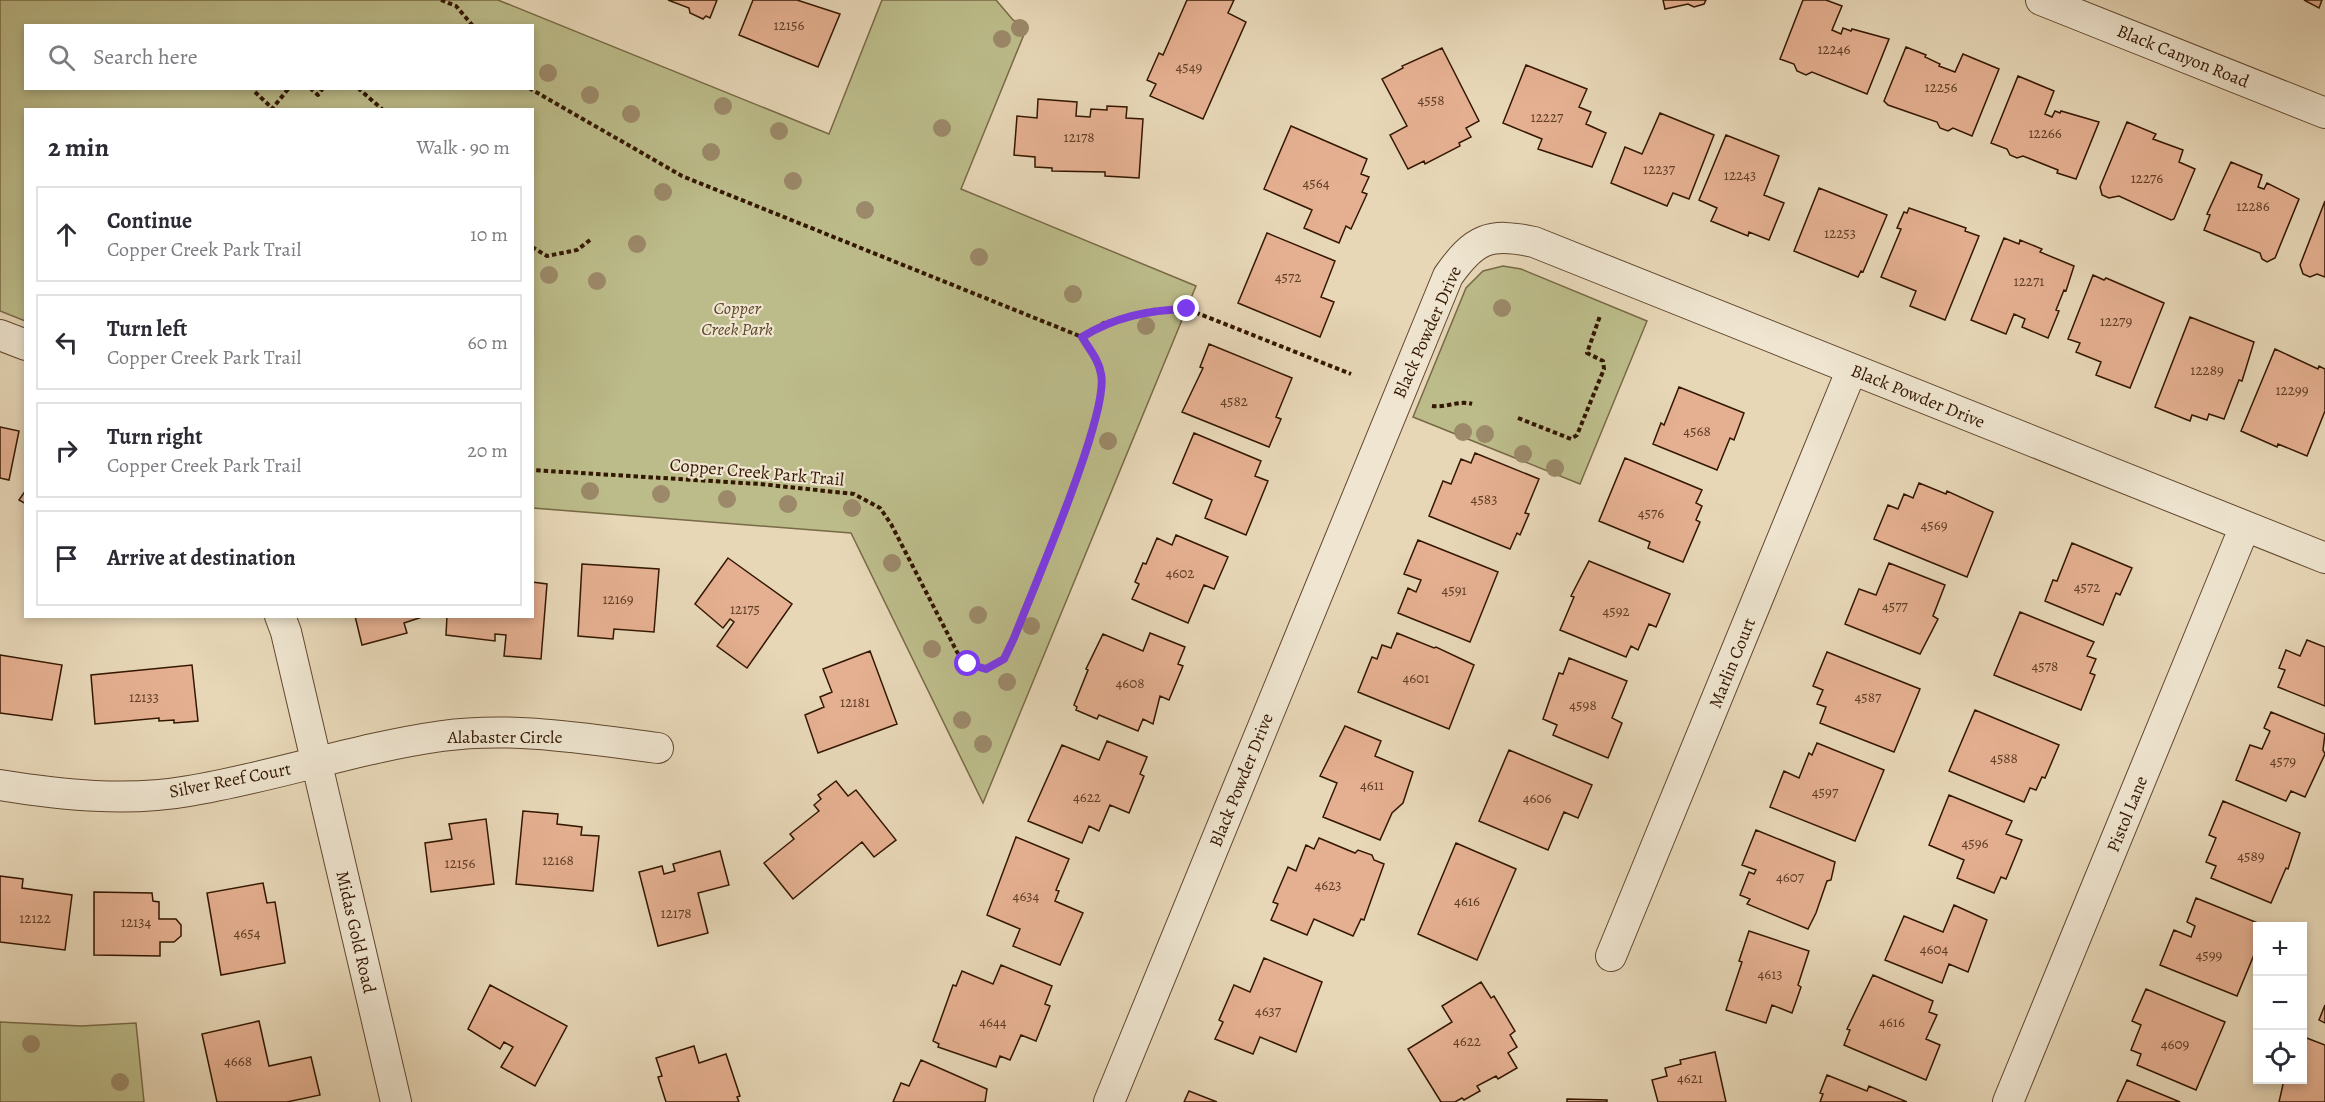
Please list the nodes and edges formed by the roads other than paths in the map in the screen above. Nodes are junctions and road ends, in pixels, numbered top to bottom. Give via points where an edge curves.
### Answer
1 (2042, 0) edge
2 (2325, 113) edge
3 (0, 335) edge
4 (24, 344) edge
5 (1852, 369) junction
6 (2245, 526) junction
7 (2325, 558) edge
8 (281, 618) edge
9 (658, 748) dead end
10 (317, 762) junction
11 (0, 785) edge
12 (1611, 956) dead end
13 (396, 1102) edge
14 (1109, 1102) edge
15 (2008, 1102) edge

1 - 2 street, Black Canyon Road
3 - 4 street
5 - 6 street, Black Powder Drive
5 - 12 street, Marlin Court
5 - 14 street, Black Powder Drive via 1534,242 1509,236 1488,239 1465,252 1448,276
6 - 7 street, Black Powder Drive
6 - 15 street, Pistol Lane
8 - 10 street, Midas Gold Road
9 - 10 street, Alabaster Circle via 567,737 484,734 443,736
10 - 11 street, Silver Reef Court via 189,792 138,796 85,796
10 - 13 street, Midas Gold Road

